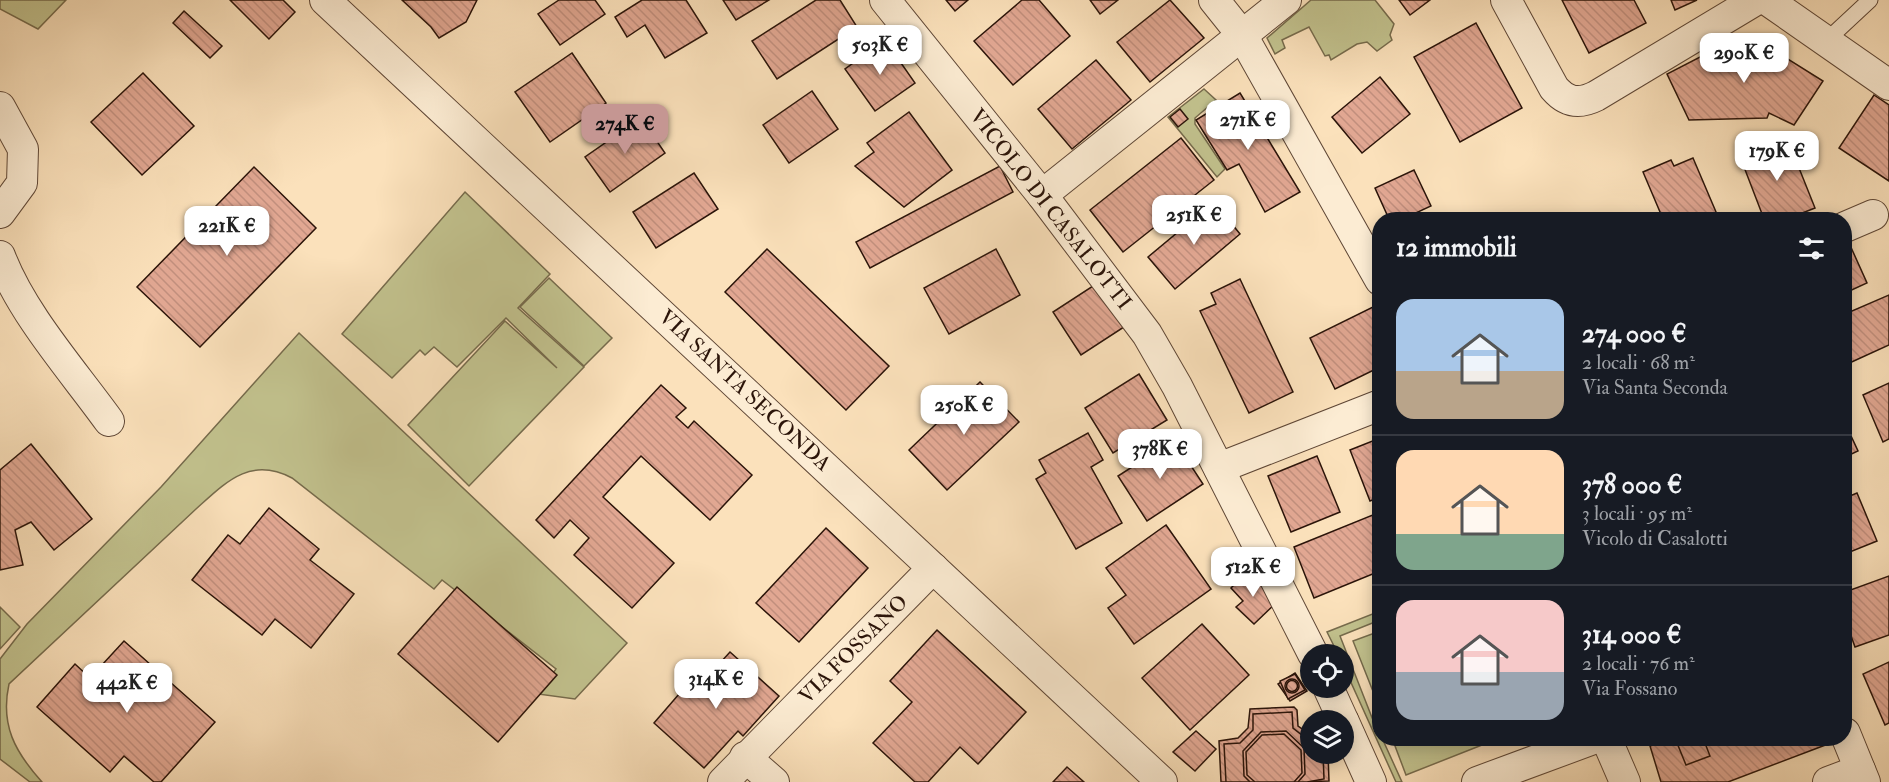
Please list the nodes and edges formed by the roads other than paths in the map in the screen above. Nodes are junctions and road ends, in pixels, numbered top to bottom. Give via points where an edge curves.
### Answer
1 (325, 0) edge
2 (885, 0) edge
3 (1214, 0) edge
4 (1286, 0) edge
5 (1506, 0) edge
6 (1756, 0) edge
7 (1767, 0) edge
8 (1870, 0) edge
9 (1242, 35) junction
10 (1826, 41) junction
11 (1889, 85) edge
12 (0, 107) edge
13 (1042, 195) junction
14 (0, 213) edge
15 (1874, 215) dead end
16 (1852, 223) edge
17 (0, 255) edge
18 (1372, 266) edge
19 (1372, 408) edge
20 (110, 421) dead end
21 (1219, 468) junction
22 (933, 568) junction
23 (1308, 644) edge
24 (1354, 745) edge
25 (1574, 746) edge
26 (1609, 746) edge
27 (1850, 746) edge
28 (745, 757) junction
29 (1863, 776) edge
30 (723, 782) edge
31 (774, 782) edge
32 (1162, 782) edge
33 (1371, 782) edge
34 (1477, 782) edge
35 (1625, 782) edge
36 (1828, 782) edge

1 - 22 street, VIA SANTA SECONDA
2 - 13 street, VICOLO DI CASALOTTI
3 - 9 street
4 - 9 street
5 - 6 street via 1554,88 1564,98 1576,102 1596,96
7 - 10 street
8 - 10 lane
9 - 13 street
9 - 18 street
10 - 11 street
12 - 14 street via 23,149 22,183
13 - 21 street, VICOLO DI CASALOTTI via 1147,334
15 - 16 street
17 - 20 street via 34,317
19 - 21 street
21 - 23 street, VICOLO DI CASALOTTI
22 - 28 street, VIA FOSSANO
22 - 32 street, VIA SANTA SECONDA
24 - 33 street
25 - 34 street
26 - 35 street
27 - 29 street
28 - 30 street, VIA FOSSANO
28 - 31 street
29 - 36 street

